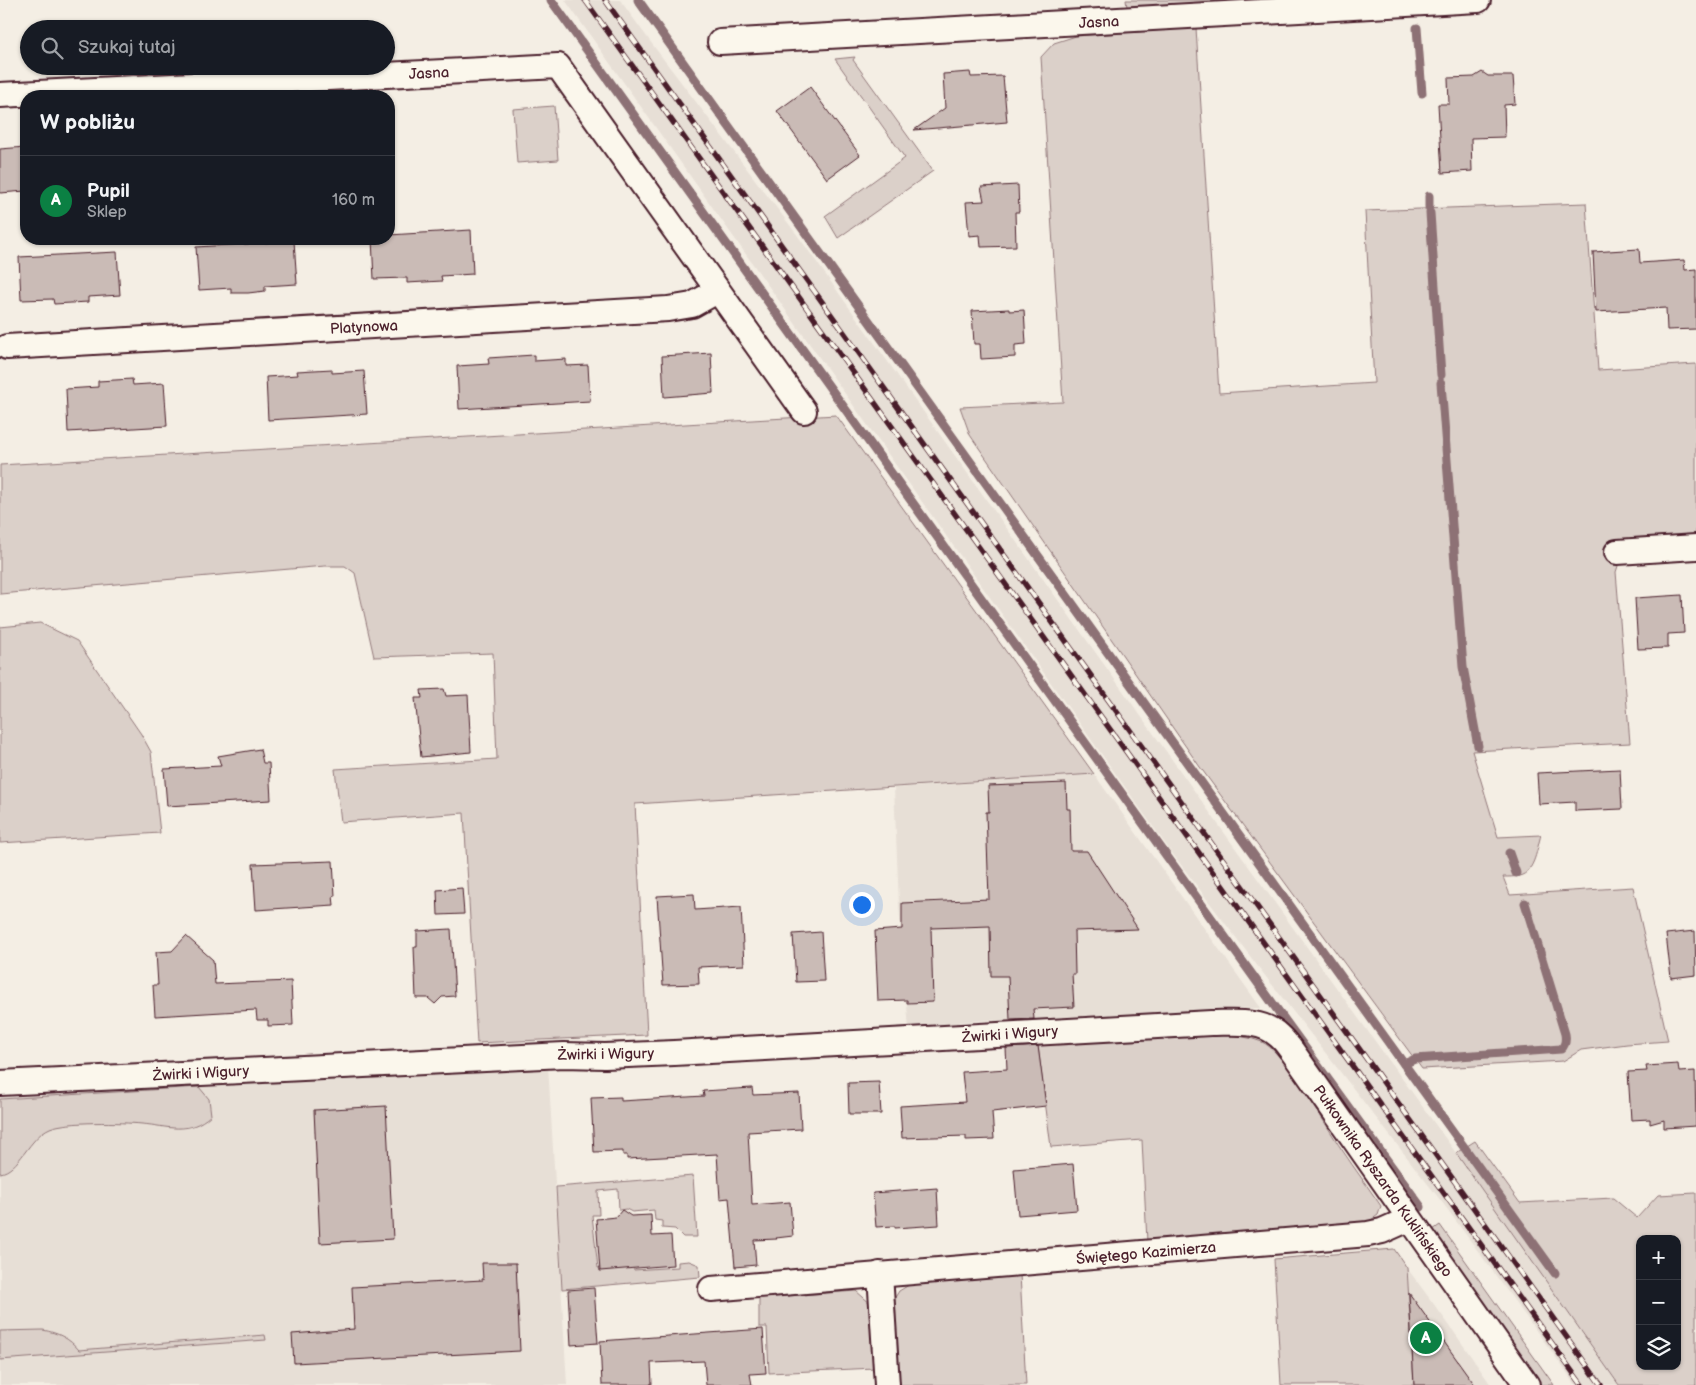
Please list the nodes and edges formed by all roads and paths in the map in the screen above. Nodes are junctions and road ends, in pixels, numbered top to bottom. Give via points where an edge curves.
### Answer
1 (1478, 0) edge
2 (720, 42) dead end
3 (395, 74) edge
4 (385, 75) edge
5 (96, 90) edge
6 (20, 94) edge
7 (0, 95) edge
8 (717, 291) junction
9 (7, 347) dead end
10 (804, 411) dead end
11 (1696, 547) edge
12 (1617, 552) dead end
13 (1211, 1023) joint
14 (0, 1084) edge
15 (1409, 1219) junction
16 (880, 1274) junction
17 (710, 1289) dead end
18 (887, 1385) edge
19 (1527, 1385) edge

1 - 2 street, Jasna
3 - 8 street, Jasna via 558,66
4 - 5 street, Jasna
6 - 7 street, Jasna
8 - 9 street, Platynowa via 692,305 668,309
8 - 10 street
11 - 12 street
13 - 14 street, Żwirki i Wigury via 674,1053 564,1055
13 - 15 street, Pułkownika Ryszarda Kuklińskiego via 1258,1025 1279,1035
15 - 16 street, Świętego Kazimierza via 1368,1234
15 - 19 street, Pułkownika Ryszarda Kuklińskiego
16 - 17 street, Świętego Kazimierza
16 - 18 street

